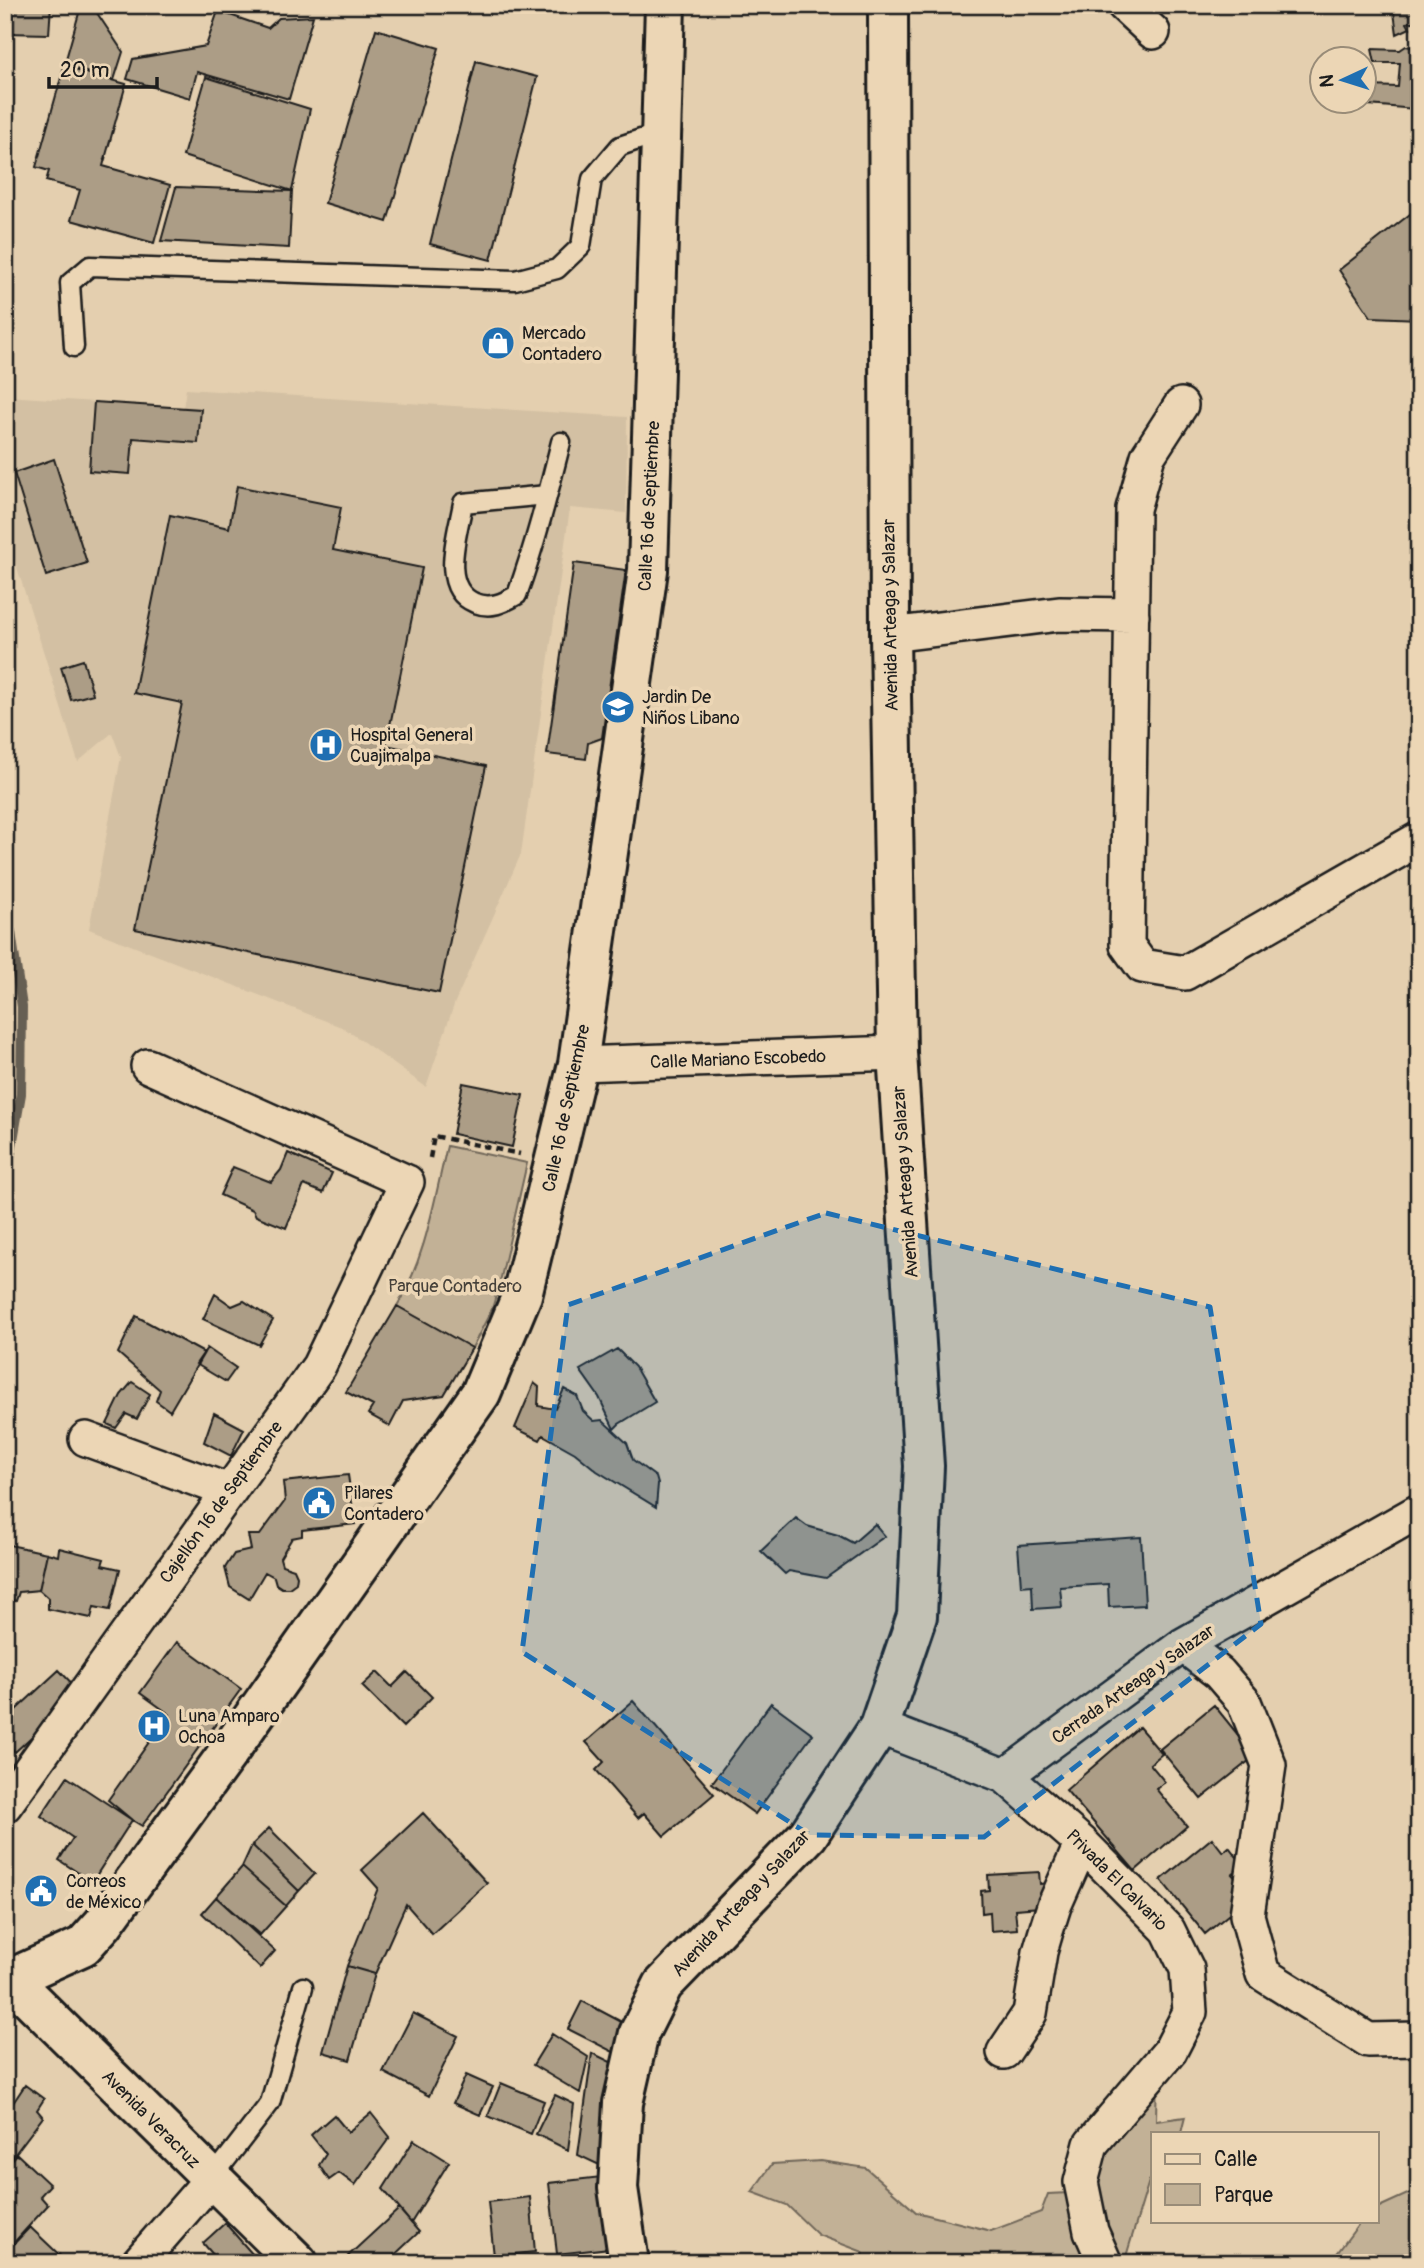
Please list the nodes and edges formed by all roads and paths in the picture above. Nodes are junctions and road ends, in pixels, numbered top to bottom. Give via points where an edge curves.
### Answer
1 (665, 5) edge
2 (888, 5) edge
3 (1124, 5) edge
4 (1153, 32) dead end
5 (662, 132) junction
6 (74, 347) dead end
7 (1181, 405) dead end
8 (561, 442) dead end
9 (547, 495) junction
10 (1132, 615) junction
11 (890, 635) junction
12 (1419, 839) edge
13 (897, 1053) junction
14 (579, 1064) junction
15 (148, 1066) dead end
16 (432, 1150) dead end
17 (555, 1162) junction
18 (86, 1439) dead end
19 (229, 1491) junction
20 (1419, 1511) edge
21 (1183, 1645) junction
22 (879, 1727) junction
23 (1005, 1776) junction
24 (5, 1805) edge
25 (1082, 1843) junction
26 (7, 1980) edge
27 (303, 1987) dead end
28 (1419, 2039) edge
29 (1004, 2052) dead end
30 (212, 2178) junction
31 (138, 2263) edge
32 (298, 2263) edge
33 (629, 2263) edge
34 (1105, 2263) edge

1 - 5 street, Calle 16 de Septiembre
2 - 11 street, Avenida Arteaga y Salazar
3 - 4 street
5 - 6 lane via 620,146 592,179 581,246 557,269 515,280 90,266 70,283
5 - 14 street, Calle 16 de Septiembre via 648,570
7 - 10 street via 1149,456 1133,509
8 - 9 lane
9 - 9 lane via 463,503 453,566 456,587 468,600 482,606 501,604 517,595
10 - 11 street via 1059,614
10 - 12 street via 1126,919 1127,945 1142,966 1185,973
11 - 13 street, Avenida Arteaga y Salazar
13 - 14 street, Calle Mariano Escobedo
13 - 22 street, Avenida Arteaga y Salazar via 924,1466 917,1616
14 - 17 street, Calle 16 de Septiembre
15 - 19 street, Cajellón 16 de Septiembre via 407,1182 319,1366
16 - 17 path via 434,1136
17 - 26 street, Calle 16 de Septiembre via 522,1295 481,1393 103,1924 83,1947
18 - 19 street
19 - 24 street, Cajellón 16 de Septiembre
20 - 21 street, Cerrada Arteaga y Salazar
21 - 23 street, Cerrada Arteaga y Salazar
21 - 28 street via 1219,1673 1244,1702 1269,1765 1247,1915 1263,1974 1368,2040
22 - 23 street
22 - 33 street, Avenida Arteaga y Salazar via 808,1835 663,1985 639,2033 623,2103 618,2188
23 - 25 street, Privada El Calvario
25 - 29 street via 1047,1928 1030,2013
25 - 34 street, Privada El Calvario via 1168,1930 1187,1969 1190,2012 1170,2051 1091,2144 1081,2182 1091,2231
26 - 30 street, Avenida Veracruz
27 - 30 lane via 270,2103
30 - 31 street
30 - 32 street, Avenida Veracruz

